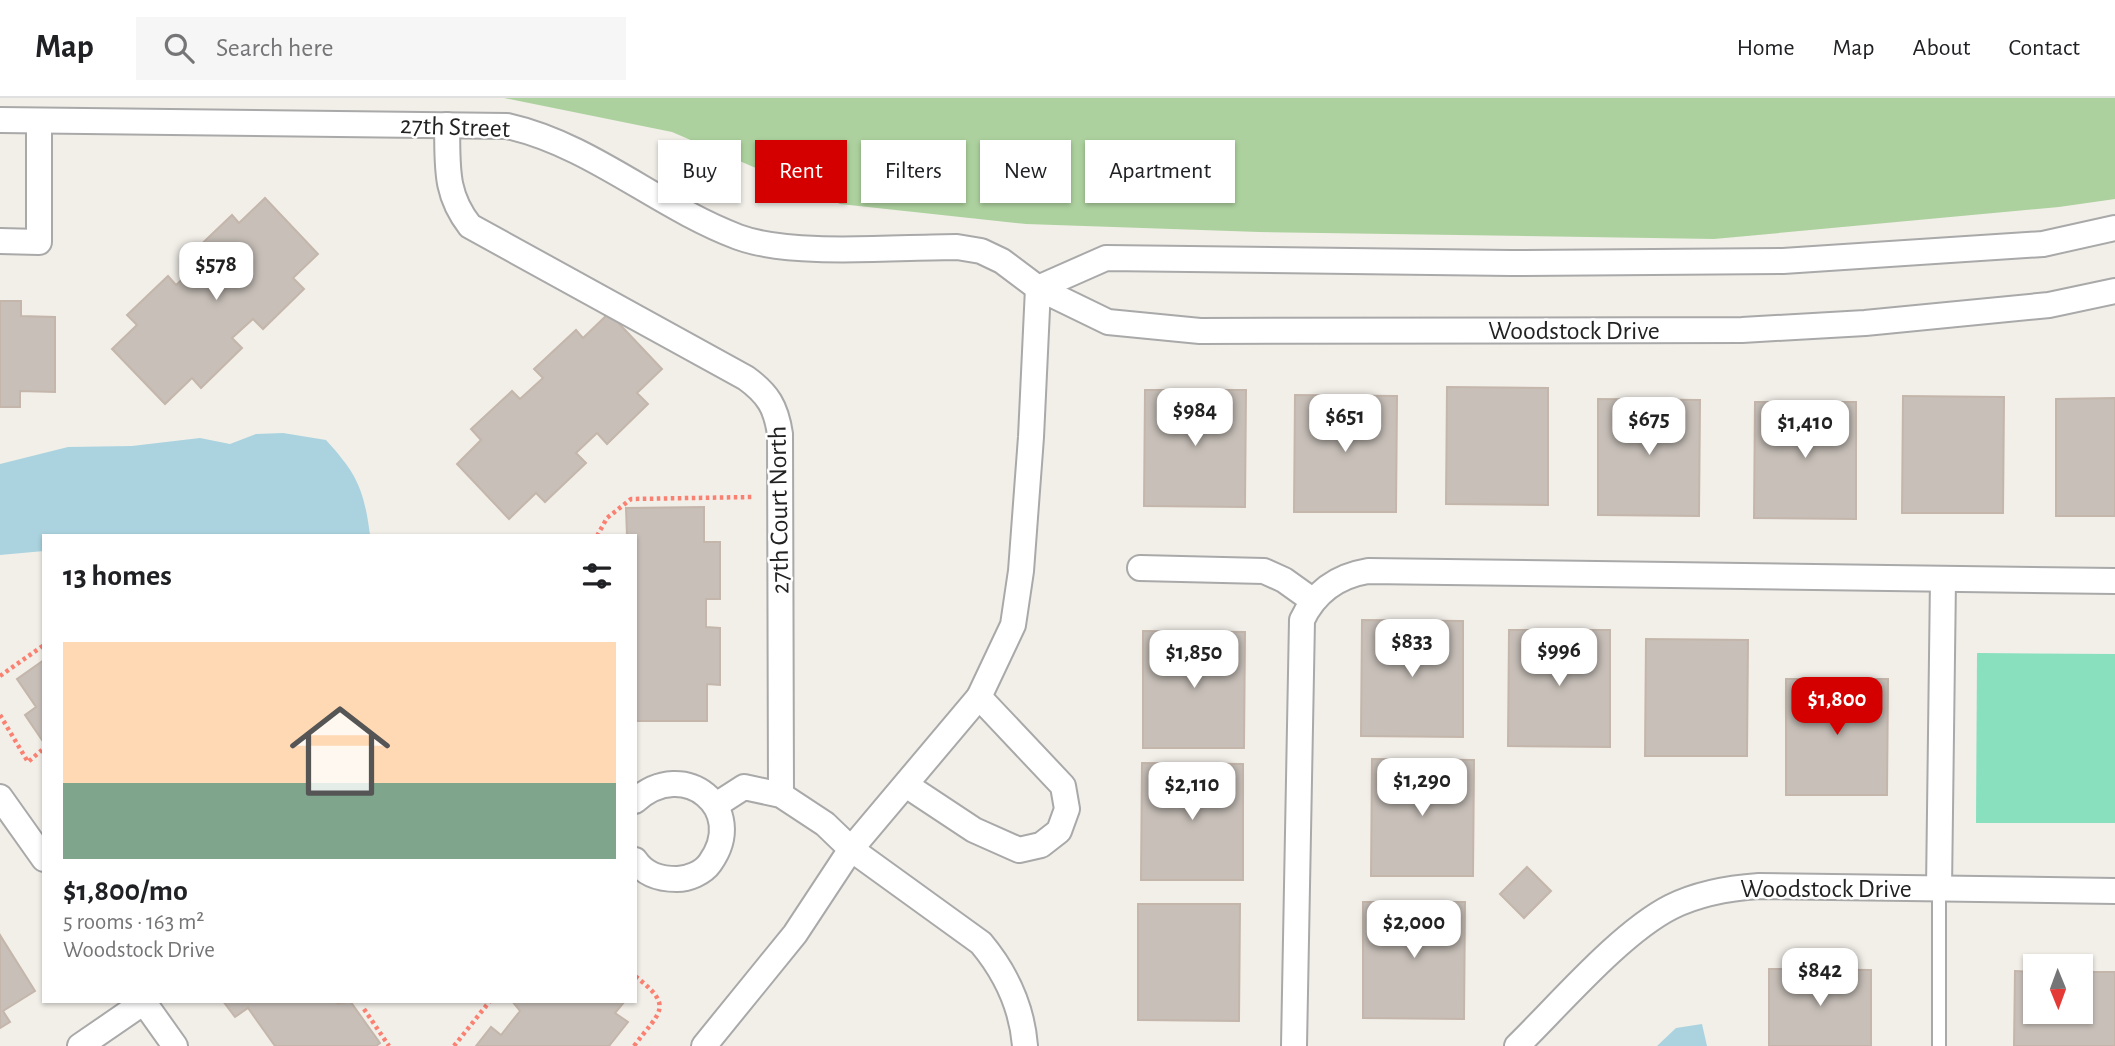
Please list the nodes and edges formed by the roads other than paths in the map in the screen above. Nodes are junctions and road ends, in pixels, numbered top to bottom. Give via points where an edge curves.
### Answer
1 (0, 120) edge
2 (39, 121) junction
3 (447, 125) junction
4 (2115, 228) edge
5 (0, 242) edge
6 (1038, 288) junction
7 (2115, 290) edge
8 (1140, 568) dead end
9 (1943, 579) junction
10 (2115, 581) edge
11 (1311, 600) junction
12 (979, 697) junction
13 (906, 785) junction
14 (781, 795) junction
15 (0, 797) edge
16 (637, 799) edge
17 (716, 805) junction
18 (851, 849) junction
19 (42, 856) edge
20 (637, 863) edge
21 (1939, 889) junction
22 (2115, 891) edge
23 (143, 1003) edge
24 (145, 1003) edge
25 (80, 1046) edge
26 (175, 1046) edge
27 (704, 1046) edge
28 (1025, 1046) edge
29 (1294, 1046) edge
30 (1517, 1046) edge
31 (1939, 1046) edge

1 - 2 street, 27th Street
2 - 3 street, 27th Street
2 - 5 street via 39,242
3 - 6 street, 27th Street via 507,125 553,139 719,228 763,244 957,247 1002,261
3 - 14 street, 27th Court North via 449,189 470,226 746,378 764,391 777,411
4 - 6 street via 2043,244 1783,261 1106,258
6 - 7 street, Woodstock Drive via 1108,322 1200,331 1742,330 2049,305
6 - 12 street via 1024,534 1013,625
8 - 11 street via 1264,571
9 - 10 street
9 - 11 street via 1368,571 1346,575
9 - 21 street, Woodstock Drive
11 - 29 street via 1302,620
12 - 13 street
12 - 13 street via 1063,786 1067,809 1059,831 1041,845 1019,850 974,830
13 - 18 street
14 - 17 street via 744,787
14 - 18 street via 825,824
15 - 19 street
16 - 17 street via 649,788 672,782 695,787
17 - 20 street via 723,826 719,850 706,869 685,879 661,879
18 - 27 street via 795,934
18 - 28 street via 981,943 998,963 1016,1000
21 - 22 street, Woodstock Drive
21 - 30 street, Woodstock Drive via 1759,886 1691,898 1631,934
21 - 31 lane
23 - 25 street
24 - 26 street

